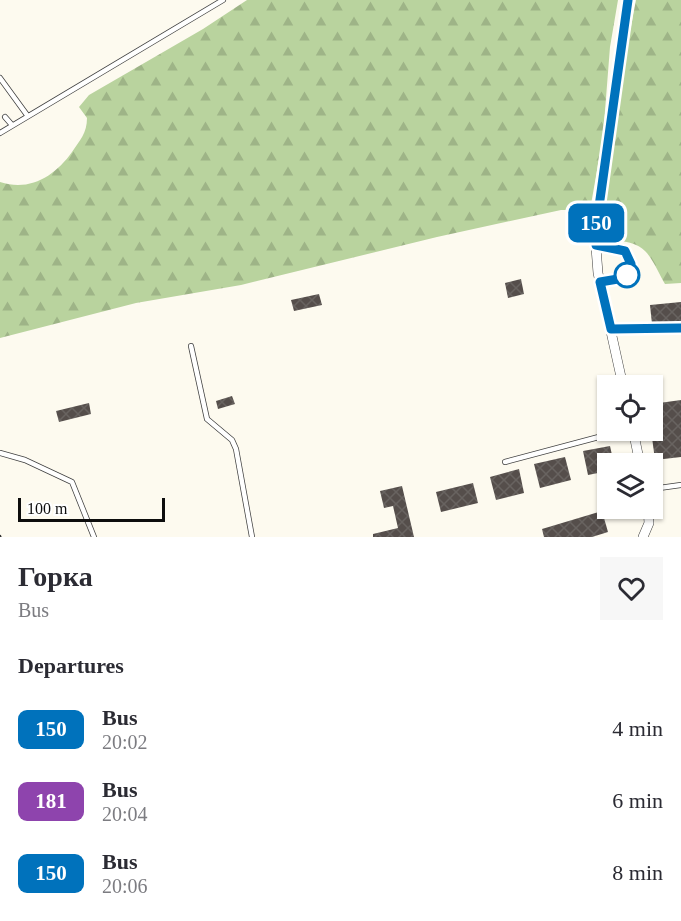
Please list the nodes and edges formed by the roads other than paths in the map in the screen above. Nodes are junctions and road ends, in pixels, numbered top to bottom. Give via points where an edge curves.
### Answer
1 (223, 0) edge
2 (628, 0) edge
3 (0, 78) edge
4 (27, 115) junction
5 (5, 117) dead end
6 (12, 125) junction
7 (0, 133) edge
8 (596, 245) junction
9 (600, 282) junction
10 (681, 328) edge
11 (611, 329) junction
12 (191, 346) dead end
13 (621, 375) edge
14 (597, 437) edge
15 (0, 453) edge
16 (505, 462) dead end
17 (681, 485) edge
18 (663, 487) edge
19 (649, 519) edge
20 (94, 537) edge
21 (252, 537) edge
22 (643, 537) edge

1 - 4 lane
2 - 8 street via 597,214
3 - 4 lane
4 - 6 lane
5 - 6 lane
6 - 7 lane
8 - 9 street
8 - 9 lane via 625,251 631,264 624,278
9 - 11 street
10 - 11 lane
11 - 13 street
12 - 21 lane via 207,419 232,440 236,449
14 - 16 lane
15 - 20 lane via 72,482
17 - 18 lane
19 - 22 street

